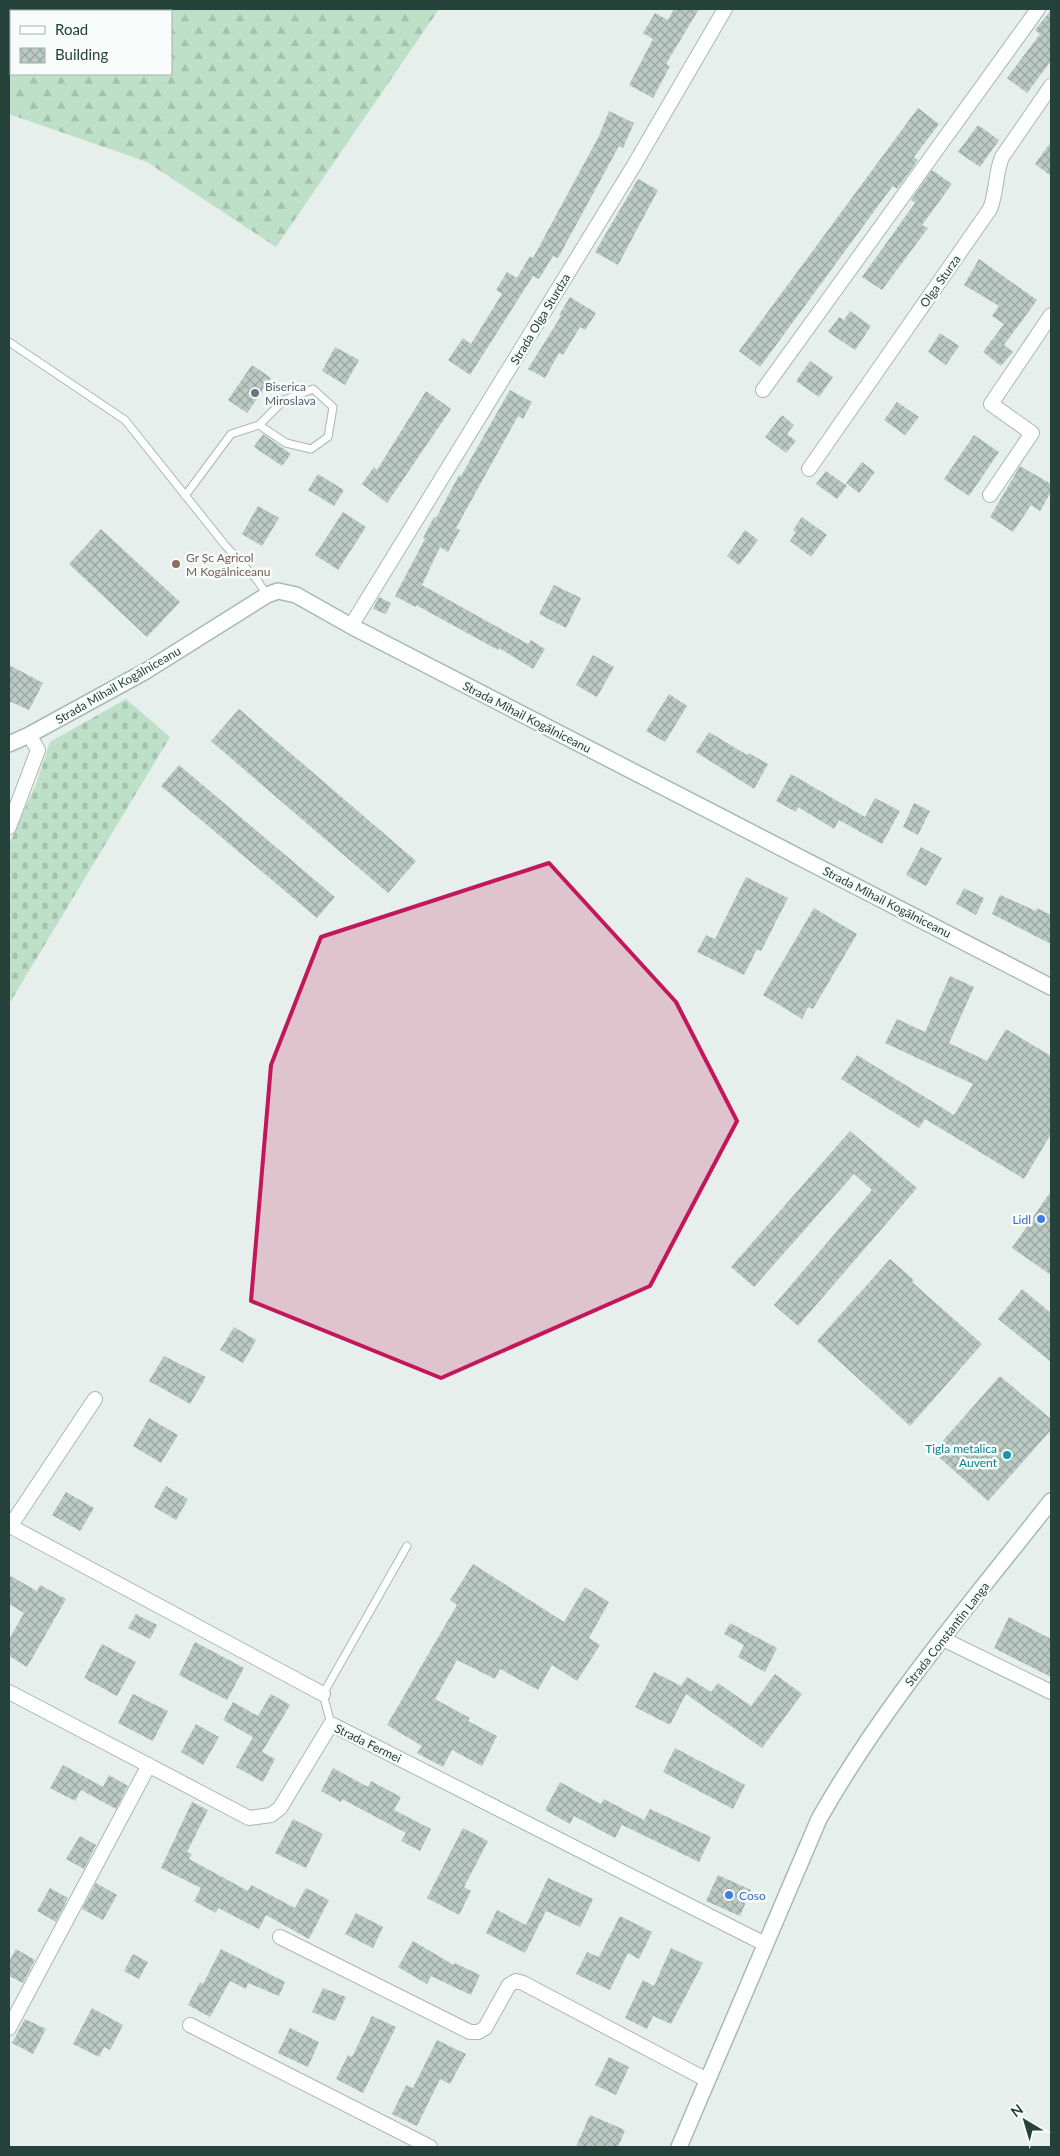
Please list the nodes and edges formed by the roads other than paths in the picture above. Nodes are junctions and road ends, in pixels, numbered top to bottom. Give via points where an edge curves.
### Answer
1 (725, 9) edge
2 (1038, 9) edge
3 (1051, 86) edge
4 (1051, 315) edge
5 (9, 342) edge
6 (763, 390) dead end
7 (259, 425) junction
8 (809, 469) dead end
9 (990, 495) dead end
10 (185, 496) junction
11 (267, 595) junction
12 (352, 626) junction
13 (29, 736) junction
14 (9, 744) edge
15 (9, 827) edge
16 (1051, 987) edge
17 (95, 1399) dead end
18 (1051, 1501) edge
19 (10, 1527) edge
20 (407, 1546) dead end
21 (943, 1639) junction
22 (9, 1692) edge
23 (1051, 1692) edge
24 (323, 1694) junction
25 (331, 1724) junction
26 (149, 1766) junction
27 (280, 1937) dead end
28 (765, 1944) junction
29 (190, 2024) dead end
30 (9, 2028) edge
31 (707, 2080) junction
32 (430, 2147) edge
33 (679, 2147) edge

1 - 12 street, Strada Olga Sturdza via 633,167
2 - 6 street
3 - 8 street, Olga Sturza via 1002,157 996,196 990,209
4 - 9 street via 991,404 1032,434
5 - 10 lane via 125,420
7 - 7 lane via 286,444 311,449 328,437 334,407 313,389 284,400
7 - 10 lane via 231,434
10 - 11 lane
11 - 12 street, Strada Mihail Kogălniceanu via 278,591 296,595
11 - 13 street, Strada Mihail Kogălniceanu via 146,670
12 - 16 street, Strada Mihail Kogălniceanu
13 - 14 street, Strada Mihail Kogălniceanu
13 - 15 street via 38,750
17 - 19 street
18 - 21 street, Strada Constantin Langa
19 - 24 street
20 - 24 lane
21 - 23 street
21 - 28 street, Strada Constantin Langa via 880,1720 847,1770 819,1819
22 - 26 street, Strada Fermei
24 - 25 lane
25 - 26 street, Strada Fermei via 280,1808 259,1818 249,1818
25 - 28 street, Strada Fermei
26 - 30 street
27 - 31 street via 470,2032 485,2028 509,1985 516,1981 523,1983
28 - 31 street, Strada Constantin Langa
29 - 32 street
31 - 33 street, Strada Constantin Langa

